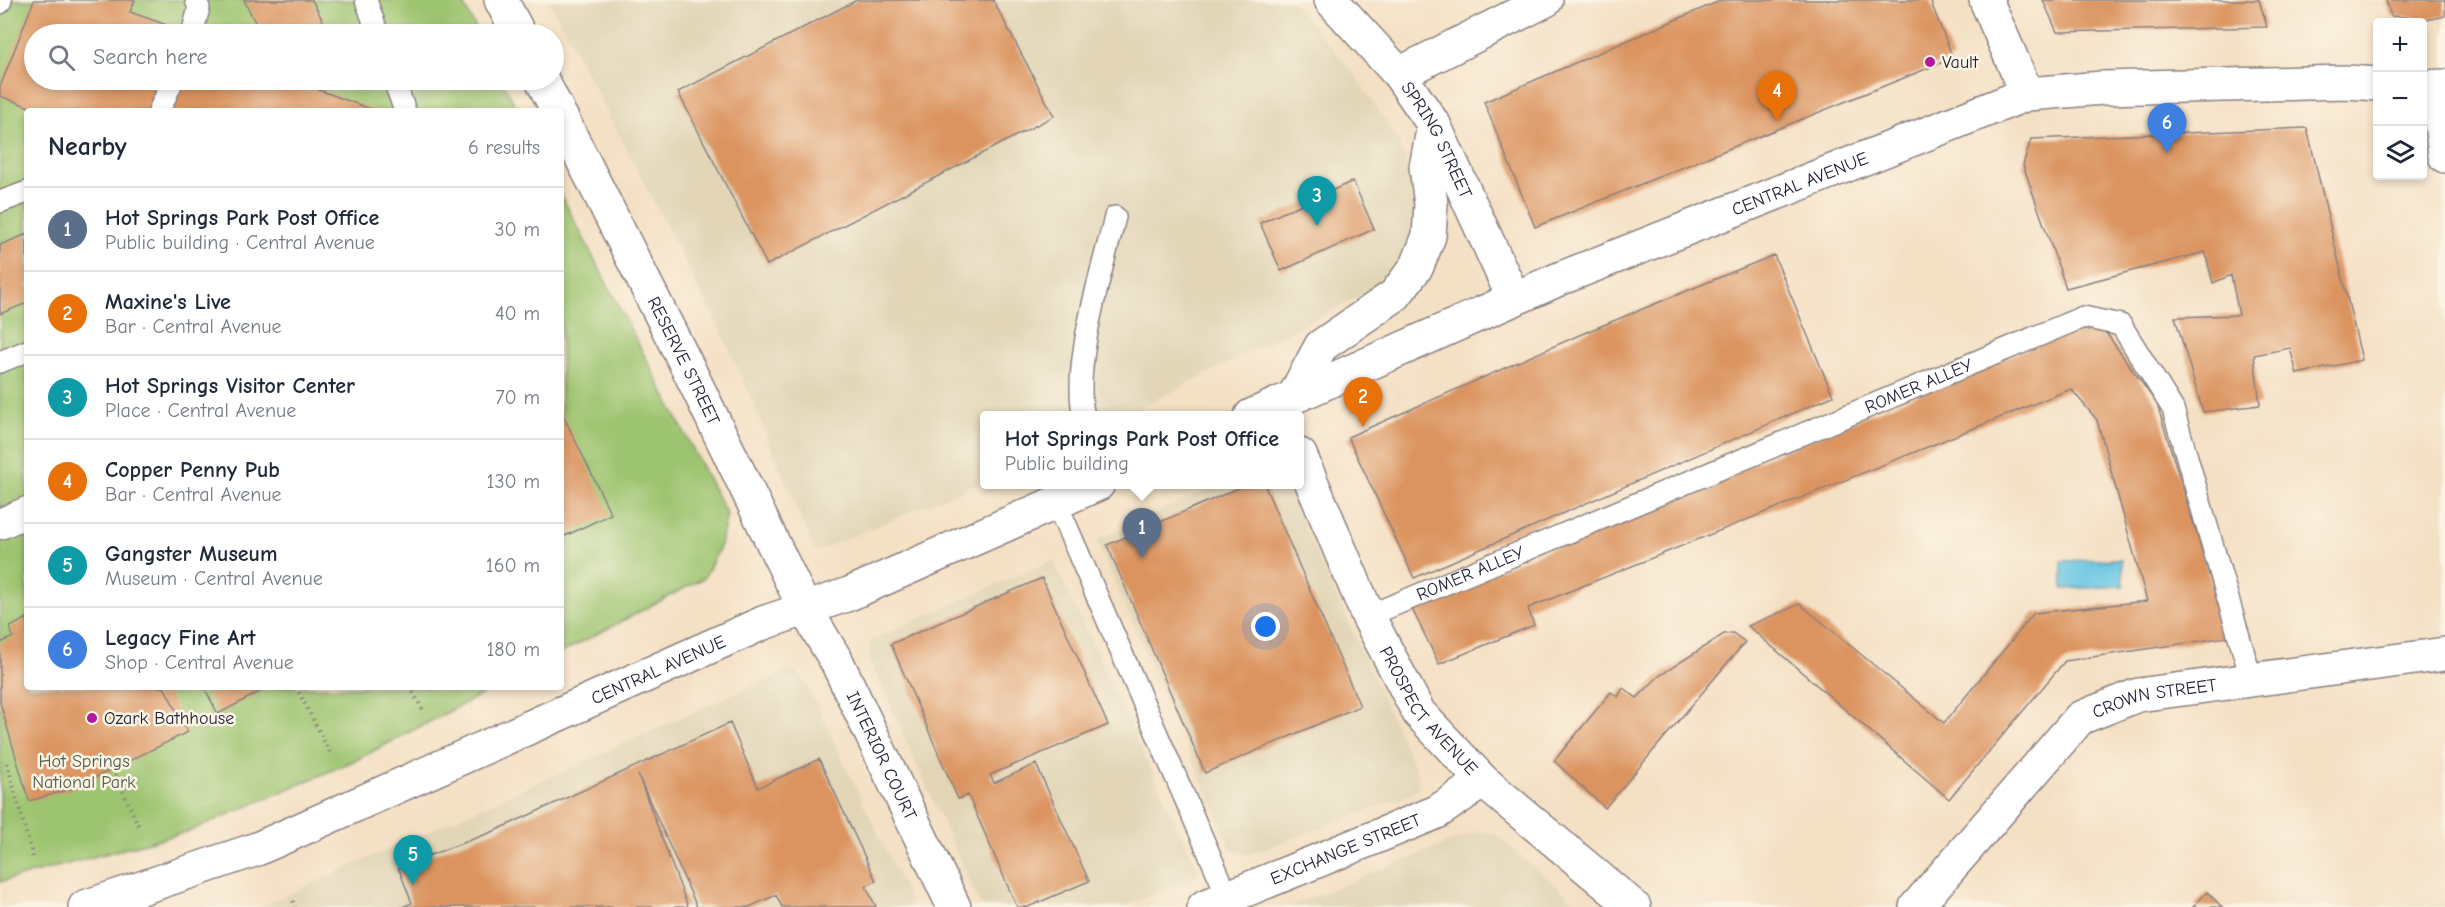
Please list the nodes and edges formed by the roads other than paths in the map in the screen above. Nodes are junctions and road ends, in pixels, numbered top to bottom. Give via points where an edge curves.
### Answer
1 (196, 0) edge
2 (366, 0) edge
3 (501, 0) edge
4 (1331, 0) edge
5 (1986, 0) edge
6 (1543, 1) edge
7 (195, 24) edge
8 (374, 24) edge
9 (514, 24) edge
10 (1399, 74) junction
11 (2373, 84) edge
12 (2435, 87) edge
13 (168, 90) edge
14 (398, 90) edge
15 (547, 90) edge
16 (2027, 94) junction
17 (160, 108) edge
18 (404, 108) edge
19 (556, 108) edge
20 (564, 123) edge
21 (1434, 125) junction
22 (2445, 156) edge
23 (24, 193) edge
24 (0, 202) edge
25 (1115, 217) dead end
26 (1514, 300) junction
27 (24, 352) edge
28 (0, 362) edge
29 (1275, 408) edge
30 (1083, 411) edge
31 (1304, 467) edge
32 (1086, 489) edge
33 (1056, 502) junction
34 (24, 513) edge
35 (0, 524) edge
36 (804, 607) junction
37 (1368, 616) junction
38 (2445, 654) edge
39 (2251, 678) junction
40 (1483, 781) junction
41 (1216, 902) edge
42 (85, 907) edge
43 (954, 907) edge
44 (1634, 907) edge
45 (1916, 907) edge

1 - 7 lane via 200,8
2 - 8 lane
3 - 9 main road
4 - 10 main road, SPRING STREET
5 - 16 main road
6 - 10 main road
10 - 21 main road, SPRING STREET
11 - 16 main road, CENTRAL AVENUE via 2103,88
12 - 22 main road
13 - 17 lane
14 - 18 lane
15 - 19 main road
16 - 26 main road, CENTRAL AVENUE
20 - 36 main road, RESERVE STREET
21 - 26 main road, SPRING STREET
21 - 29 main road via 1426,167 1431,204 1429,236 1417,266 1395,295 1321,346
23 - 24 lane
25 - 30 lane via 1083,353 1080,378
26 - 29 main road, CENTRAL AVENUE
27 - 28 lane
31 - 37 main road, PROSPECT AVENUE
32 - 33 main road, CENTRAL AVENUE
33 - 36 main road, CENTRAL AVENUE via 849,594
33 - 41 lane
34 - 35 street
36 - 42 main road, CENTRAL AVENUE via 257,849
36 - 43 main road, INTERIOR COURT via 837,662
37 - 39 lane, ROMER ALLEY via 2083,317 2121,325 2173,410
37 - 40 main road, PROSPECT AVENUE via 1419,714
38 - 39 main road, CROWN STREET
39 - 45 main road, CROWN STREET via 2138,695 2080,718
40 - 41 main road, EXCHANGE STREET via 1437,812
40 - 44 main road, PROSPECT AVENUE

